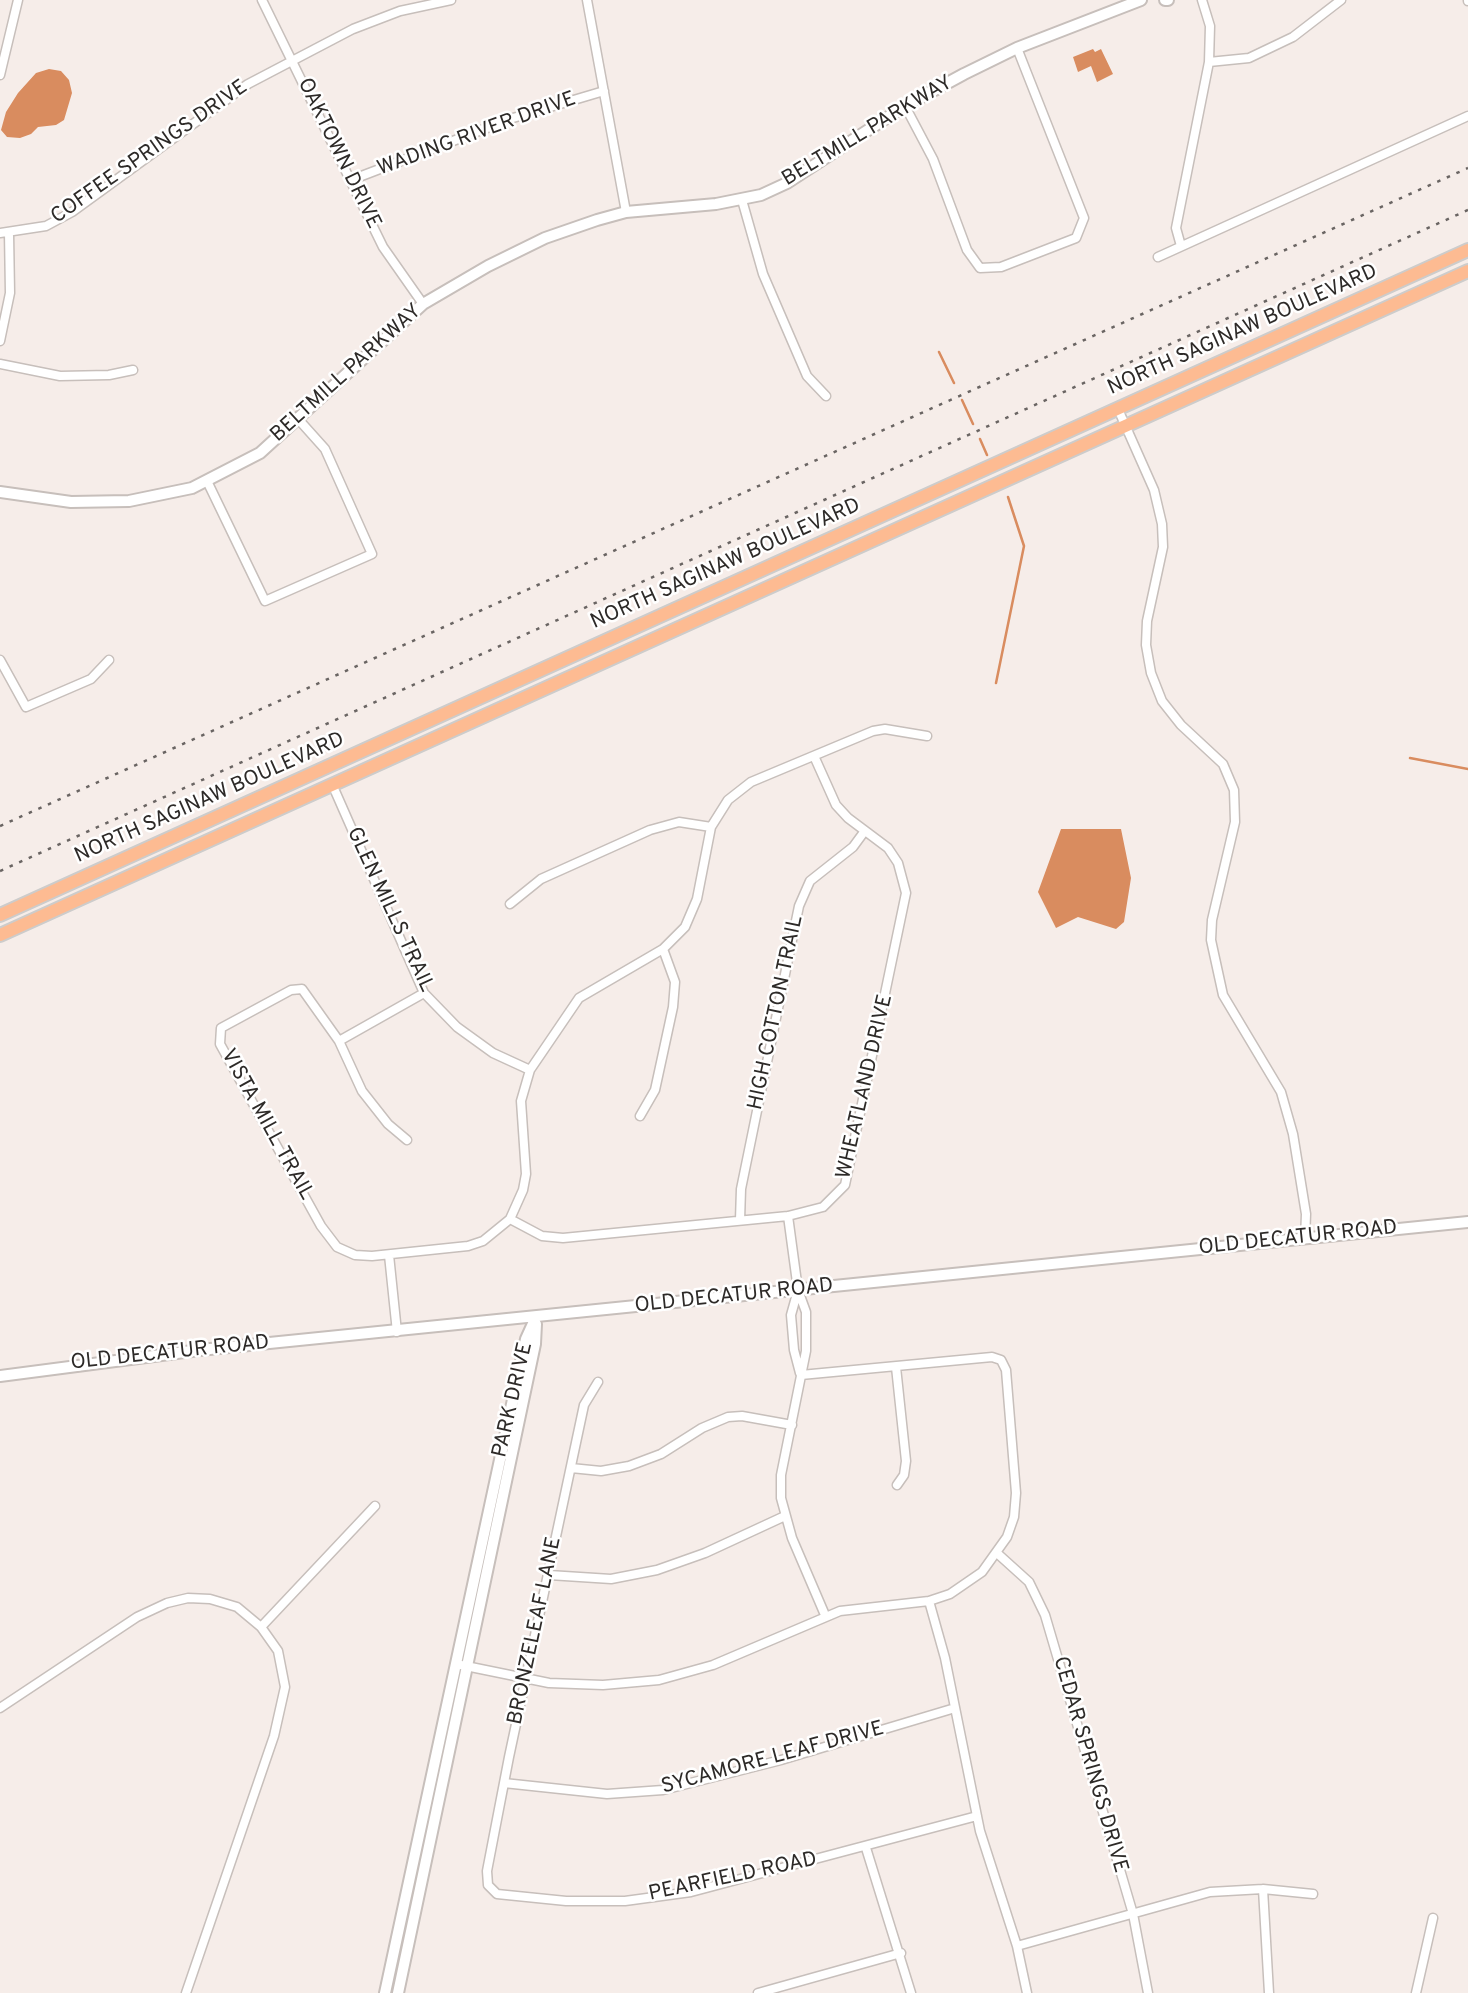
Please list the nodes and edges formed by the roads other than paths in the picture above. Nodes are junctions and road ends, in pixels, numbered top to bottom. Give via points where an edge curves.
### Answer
1 (18, 0) edge
2 (262, 0) edge
3 (451, 0) edge
4 (587, 0) edge
5 (1141, 0) edge
6 (1202, 0) edge
7 (1336, 1) edge
8 (1117, 5) edge
9 (1017, 48) junction
10 (292, 61) junction
11 (1209, 62) junction
12 (0, 75) edge
13 (604, 91) junction
14 (905, 106) junction
15 (1468, 116) edge
16 (351, 180) junction
17 (742, 200) junction
18 (626, 212) junction
19 (5, 233) edge
20 (1181, 246) junction
21 (1468, 250) edge
22 (1158, 257) dead end
23 (1468, 271) edge
24 (423, 304) junction
25 (0, 341) edge
26 (0, 364) edge
27 (133, 370) dead end
28 (826, 396) dead end
29 (1118, 409) junction
30 (299, 420) junction
31 (1125, 425) junction
32 (207, 481) junction
33 (0, 492) edge
34 (0, 660) edge
35 (109, 660) dead end
36 (926, 736) dead end
37 (814, 756) junction
38 (332, 784) junction
39 (711, 827) junction
40 (864, 832) junction
41 (510, 904) dead end
42 (0, 915) edge
43 (0, 935) edge
44 (663, 948) junction
45 (424, 993) junction
46 (339, 1041) junction
47 (530, 1070) junction
48 (640, 1116) dead end
49 (407, 1140) dead end
50 (788, 1216) junction
51 (510, 1219) junction
52 (740, 1220) junction
53 (1468, 1222) edge
54 (1305, 1239) junction
55 (389, 1255) junction
56 (797, 1290) junction
57 (536, 1317) junction
58 (397, 1332) junction
59 (896, 1367) junction
60 (801, 1375) junction
61 (0, 1376) edge
62 (598, 1381) dead end
63 (792, 1425) junction
64 (571, 1468) junction
65 (897, 1485) dead end
66 (375, 1506) dead end
67 (785, 1516) junction
68 (998, 1554) junction
69 (549, 1575) junction
70 (929, 1601) junction
71 (825, 1615) junction
72 (261, 1627) junction
73 (462, 1665) junction
74 (526, 1679) junction
75 (0, 1708) edge
76 (955, 1708) junction
77 (504, 1783) junction
78 (977, 1816) junction
79 (866, 1848) junction
80 (488, 1885) joint
81 (1263, 1889) junction
82 (1313, 1894) dead end
83 (1133, 1914) junction
84 (1433, 1918) dead end
85 (1017, 1947) junction
86 (901, 1953) junction
87 (799, 1983) junction
88 (186, 1993) edge
89 (385, 1993) edge
90 (398, 1993) edge
91 (758, 1993) edge
92 (801, 1993) edge
93 (911, 1993) edge
94 (1027, 1993) edge
95 (1147, 1993) edge
96 (1269, 1993) edge
97 (1416, 1993) edge

1 - 12 street
2 - 10 street, OAKTOWN DRIVE
3 - 10 street, COFFEE SPRINGS DRIVE via 400,11 353,29
4 - 13 street
5 - 8 street, BELTMILL PARKWAY
6 - 11 street via 1210,26
7 - 11 street via 1293,37 1249,58
8 - 9 street, BELTMILL PARKWAY
9 - 14 street, BELTMILL PARKWAY
9 - 14 street via 1084,218 1076,238 1001,267 980,268 967,250 933,159
10 - 16 street, OAKTOWN DRIVE
10 - 19 street, COFFEE SPRINGS DRIVE via 248,83 72,212 46,226
11 - 20 street via 1177,228
13 - 16 street, WADING RIVER DRIVE via 513,118
13 - 18 street
14 - 17 street, BELTMILL PARKWAY via 787,183
15 - 20 street
16 - 24 street, OAKTOWN DRIVE via 383,247
17 - 18 street, BELTMILL PARKWAY
17 - 28 street via 763,274 807,376
18 - 24 street, BELTMILL PARKWAY via 545,238
19 - 25 street via 10,293
20 - 22 street
21 - 29 main road, NORTH SAGINAW BOULEVARD
23 - 31 main road, NORTH SAGINAW BOULEVARD
24 - 30 street, BELTMILL PARKWAY
26 - 27 street via 60,376
29 - 31 street
29 - 42 main road, NORTH SAGINAW BOULEVARD
30 - 32 street, BELTMILL PARKWAY via 260,453
30 - 32 street via 325,449 372,554 265,601
31 - 38 main road, NORTH SAGINAW BOULEVARD
31 - 54 street via 1154,490 1162,524 1164,547 1147,621 1151,673 1162,701 1223,764 1234,790 1235,822 1211,940 1223,995 1281,1092 1293,1134 1306,1214
32 - 33 street, BELTMILL PARKWAY via 129,500 71,502
34 - 35 street via 26,706 91,679
36 - 37 street via 873,731
37 - 39 street via 738,790
37 - 40 street, WHEATLAND DRIVE via 836,805
38 - 43 main road, NORTH SAGINAW BOULEVARD
38 - 45 street, GLEN MILLS TRAIL
39 - 41 street via 679,822 650,830 541,879
39 - 44 street via 692,914
40 - 50 street, WHEATLAND DRIVE via 888,848 898,863 904,878 904,907 850,1172 832,1202
40 - 52 street, HIGH COTTON TRAIL via 853,847 810,881 799,906 741,1189
44 - 47 street via 579,998
44 - 48 street via 675,982 673,1007 654,1090
45 - 46 street
45 - 47 street, GLEN MILLS TRAIL via 484,1047
46 - 49 street via 362,1091
46 - 55 street, VISTA MILL TRAIL via 302,989 291,990 221,1028 220,1044 321,1226 344,1251
47 - 51 street via 521,1101 526,1174
50 - 52 street, WHEATLAND DRIVE
50 - 56 street
51 - 52 street, WHEATLAND DRIVE via 542,1236 564,1238
51 - 55 street via 495,1233 468,1246
53 - 54 street, OLD DECATUR ROAD
54 - 56 street, OLD DECATUR ROAD
55 - 58 street
56 - 57 street, OLD DECATUR ROAD
56 - 60 street via 792,1315
56 - 60 street via 806,1312
57 - 58 street, OLD DECATUR ROAD
57 - 73 street, PARK DRIVE via 536,1344
58 - 61 street, OLD DECATUR ROAD via 187,1351
59 - 60 street
59 - 65 street via 906,1461
59 - 68 street via 992,1357 1001,1360 1006,1370 1016,1493 1014,1517
60 - 63 street
62 - 64 street, BRONZELEAF LANE via 584,1405
63 - 64 street via 729,1418 629,1466 601,1471
63 - 67 street via 781,1475
64 - 69 street, BRONZELEAF LANE
66 - 72 street
67 - 69 street via 657,1570 611,1578
67 - 71 street
68 - 70 street via 967,1584
68 - 83 street, CEDAR SPRINGS DRIVE via 1029,1581 1045,1615
69 - 74 street, BRONZELEAF LANE
70 - 71 street
70 - 76 street
71 - 74 street via 713,1665 659,1680 603,1685
72 - 75 street via 237,1607 209,1599 167,1603 137,1617
72 - 88 street via 283,1666 282,1705
73 - 74 street
73 - 89 street, PARK DRIVE
73 - 90 street, PARK DRIVE
74 - 77 street, BRONZELEAF LANE
76 - 77 street, SYCAMORE LEAF DRIVE via 663,1790 607,1794
76 - 78 street
77 - 80 street, BRONZELEAF LANE
78 - 79 street, PEARFIELD ROAD
78 - 85 street
79 - 80 street, PEARFIELD ROAD via 691,1892 625,1901 497,1894
79 - 86 street
81 - 82 street
81 - 83 street via 1210,1892
81 - 96 street
83 - 85 street
83 - 95 street, CEDAR SPRINGS DRIVE
84 - 97 street
85 - 94 street
86 - 87 street
86 - 93 street
87 - 91 street
87 - 92 street

